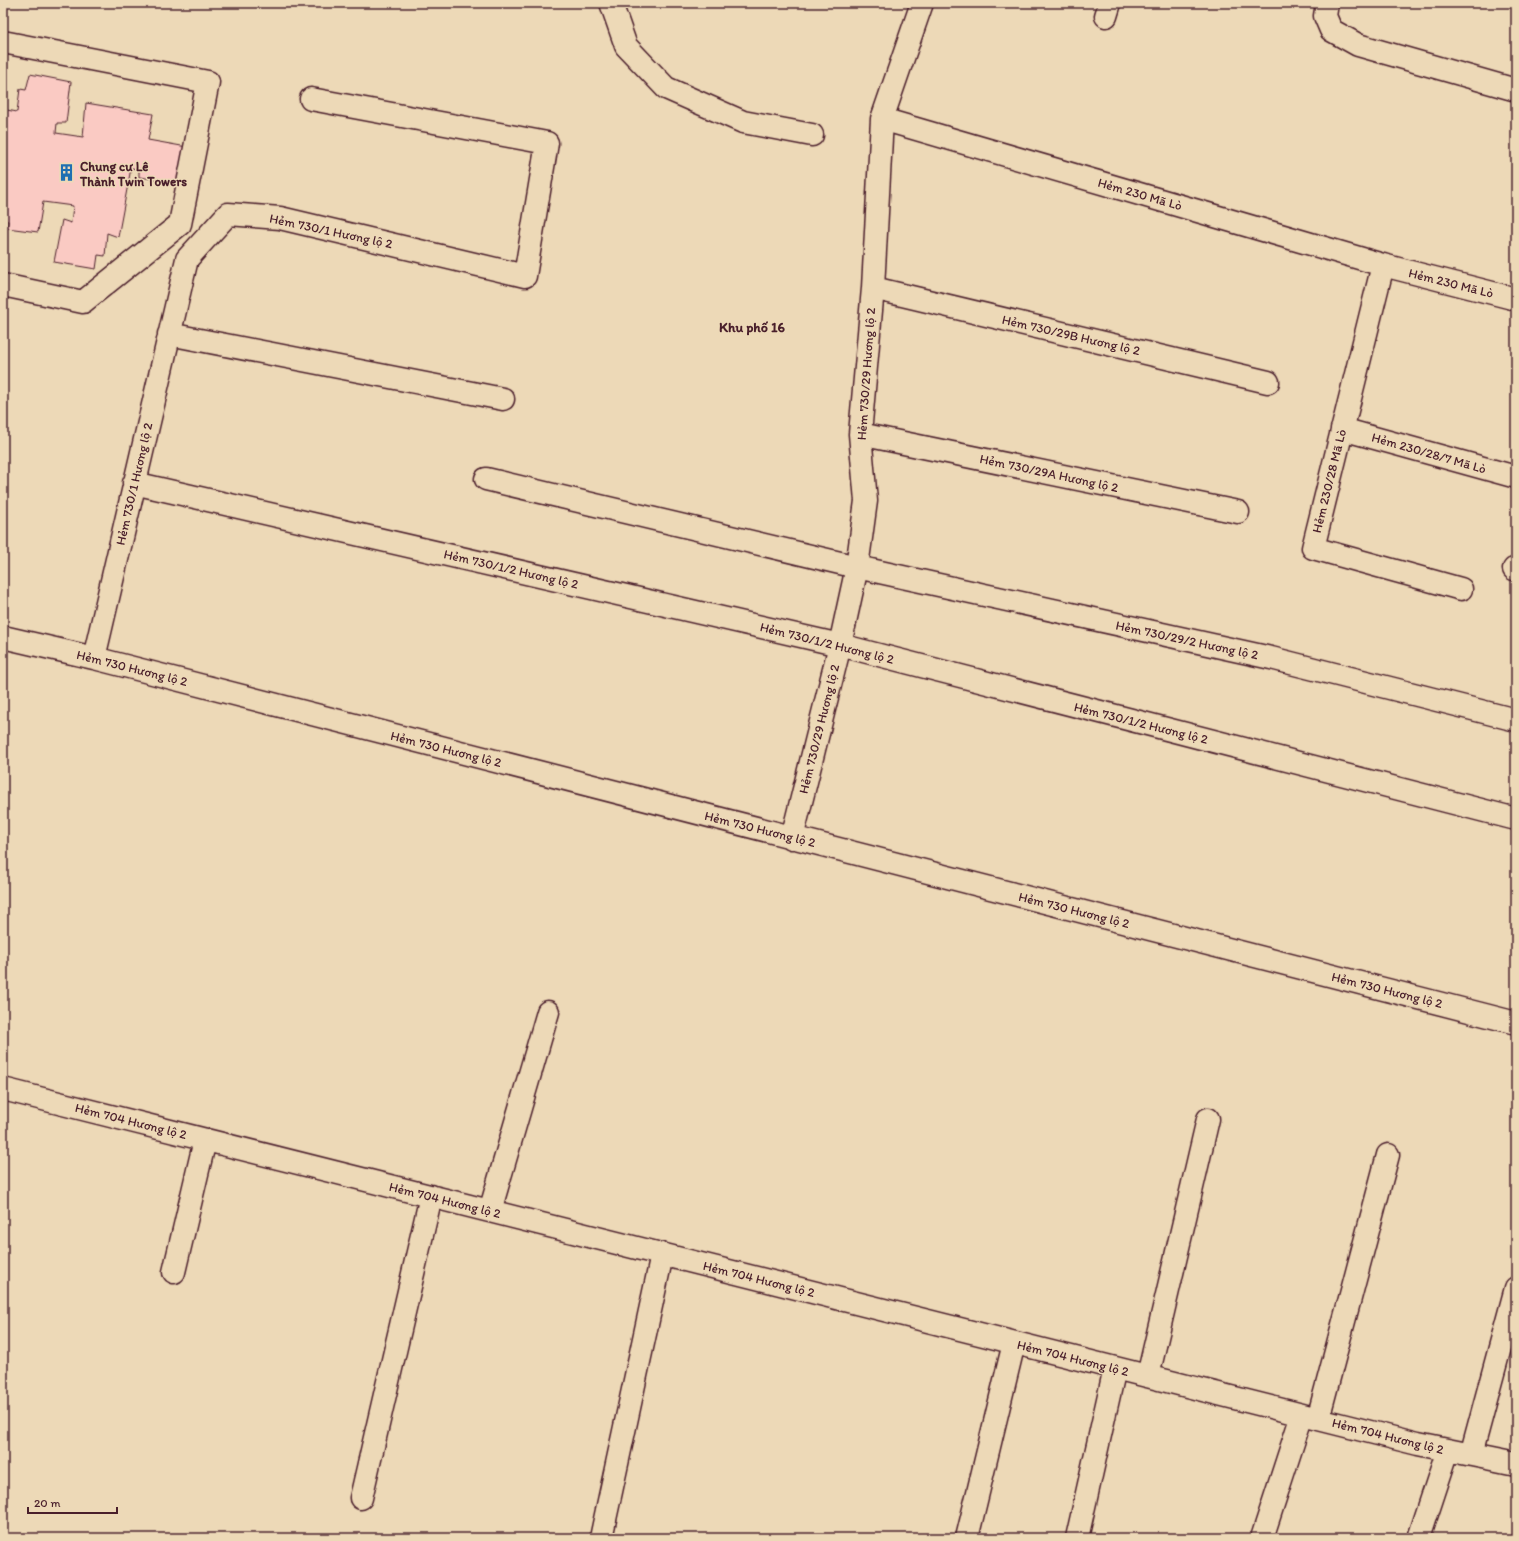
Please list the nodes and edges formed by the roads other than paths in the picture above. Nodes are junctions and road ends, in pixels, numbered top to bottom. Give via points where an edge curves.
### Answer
1 (611, 3) edge
2 (922, 3) edge
3 (1327, 3) edge
4 (3, 42) edge
5 (1516, 90) edge
6 (311, 99) dead end
7 (882, 119) junction
8 (812, 135) dead end
9 (1383, 265) junction
10 (3, 285) edge
11 (873, 288) junction
12 (1516, 299) edge
13 (169, 334) junction
14 (1268, 382) dead end
15 (503, 400) dead end
16 (1342, 429) junction
17 (860, 434) junction
18 (1516, 477) edge
19 (486, 479) dead end
20 (134, 483) junction
21 (1238, 512) dead end
22 (856, 567) junction
23 (1461, 589) dead end
24 (3, 637) edge
25 (840, 645) junction
26 (94, 658) junction
27 (1516, 720) edge
28 (1516, 820) edge
29 (792, 838) junction
30 (548, 1012) dead end
31 (1516, 1023) edge
32 (3, 1089) edge
33 (1208, 1119) dead end
34 (205, 1140) junction
35 (1388, 1154) dead end
36 (431, 1196) junction
37 (490, 1211) junction
38 (662, 1255) junction
39 (174, 1272) dead end
40 (1516, 1288) edge
41 (1014, 1343) junction
42 (1115, 1368) junction
43 (1148, 1376) junction
44 (1310, 1417) junction
45 (1448, 1450) junction
46 (1471, 1455) junction
47 (1516, 1464) edge
48 (361, 1498) dead end
49 (601, 1538) edge
50 (967, 1538) edge
51 (1077, 1538) edge
52 (1262, 1538) edge
53 (1419, 1538) edge

1 - 8 street via 626,46 666,88 743,122
2 - 7 street
3 - 5 street via 1325,16 1331,30 1358,45
4 - 10 street via 208,82 180,224 83,302
6 - 13 street, Hẻm 730/1 Hương lộ 2 via 547,143 525,276 280,218 228,214 187,259
7 - 9 street, Hẻm 230 Mã Lò
7 - 11 street, Hẻm 730/29 Hương lộ 2
9 - 12 street, Hẻm 230 Mã Lò
9 - 16 street, Hẻm 230/28 Mã Lò
11 - 14 street, Hẻm 730/29B Hương lộ 2
11 - 17 street, Hẻm 730/29 Hương lộ 2
13 - 15 street
13 - 20 street, Hẻm 730/1 Hương lộ 2
16 - 18 street, Hẻm 230/28/7 Mã Lò
16 - 23 street, Hẻm 230/28 Mã Lò via 1312,548
17 - 21 street, Hẻm 730/29A Hương lộ 2
17 - 22 street, Hẻm 730/29 Hương lộ 2 via 866,501
19 - 22 street, Hẻm 730/29/2 Hương lộ 2
20 - 25 street, Hẻm 730/1/2 Hương lộ 2
20 - 26 street, Hẻm 730/1 Hương lộ 2
22 - 25 street, Hẻm 730/29 Hương lộ 2
22 - 27 street, Hẻm 730/29/2 Hương lộ 2 via 1271,658
24 - 26 street, Hẻm 730 Hương lộ 2
25 - 28 street, Hẻm 730/1/2 Hương lộ 2
25 - 29 street, Hẻm 730/29 Hương lộ 2
26 - 29 street, Hẻm 730 Hương lộ 2
29 - 31 street, Hẻm 730 Hương lộ 2
30 - 37 street
32 - 34 street, Hẻm 704 Hương lộ 2
33 - 43 street
34 - 36 street, Hẻm 704 Hương lộ 2
34 - 39 street
35 - 44 street
36 - 37 street, Hẻm 704 Hương lộ 2
36 - 48 street
37 - 38 street, Hẻm 704 Hương lộ 2
38 - 41 street, Hẻm 704 Hương lộ 2
38 - 49 street
40 - 46 street
41 - 42 street, Hẻm 704 Hương lộ 2
41 - 50 street
42 - 43 street, Hẻm 704 Hương lộ 2
42 - 51 street
43 - 44 street, Hẻm 704 Hương lộ 2
44 - 45 street, Hẻm 704 Hương lộ 2
44 - 52 street
45 - 46 street, Hẻm 704 Hương lộ 2
45 - 53 street
46 - 47 street, Hẻm 704 Hương lộ 2

